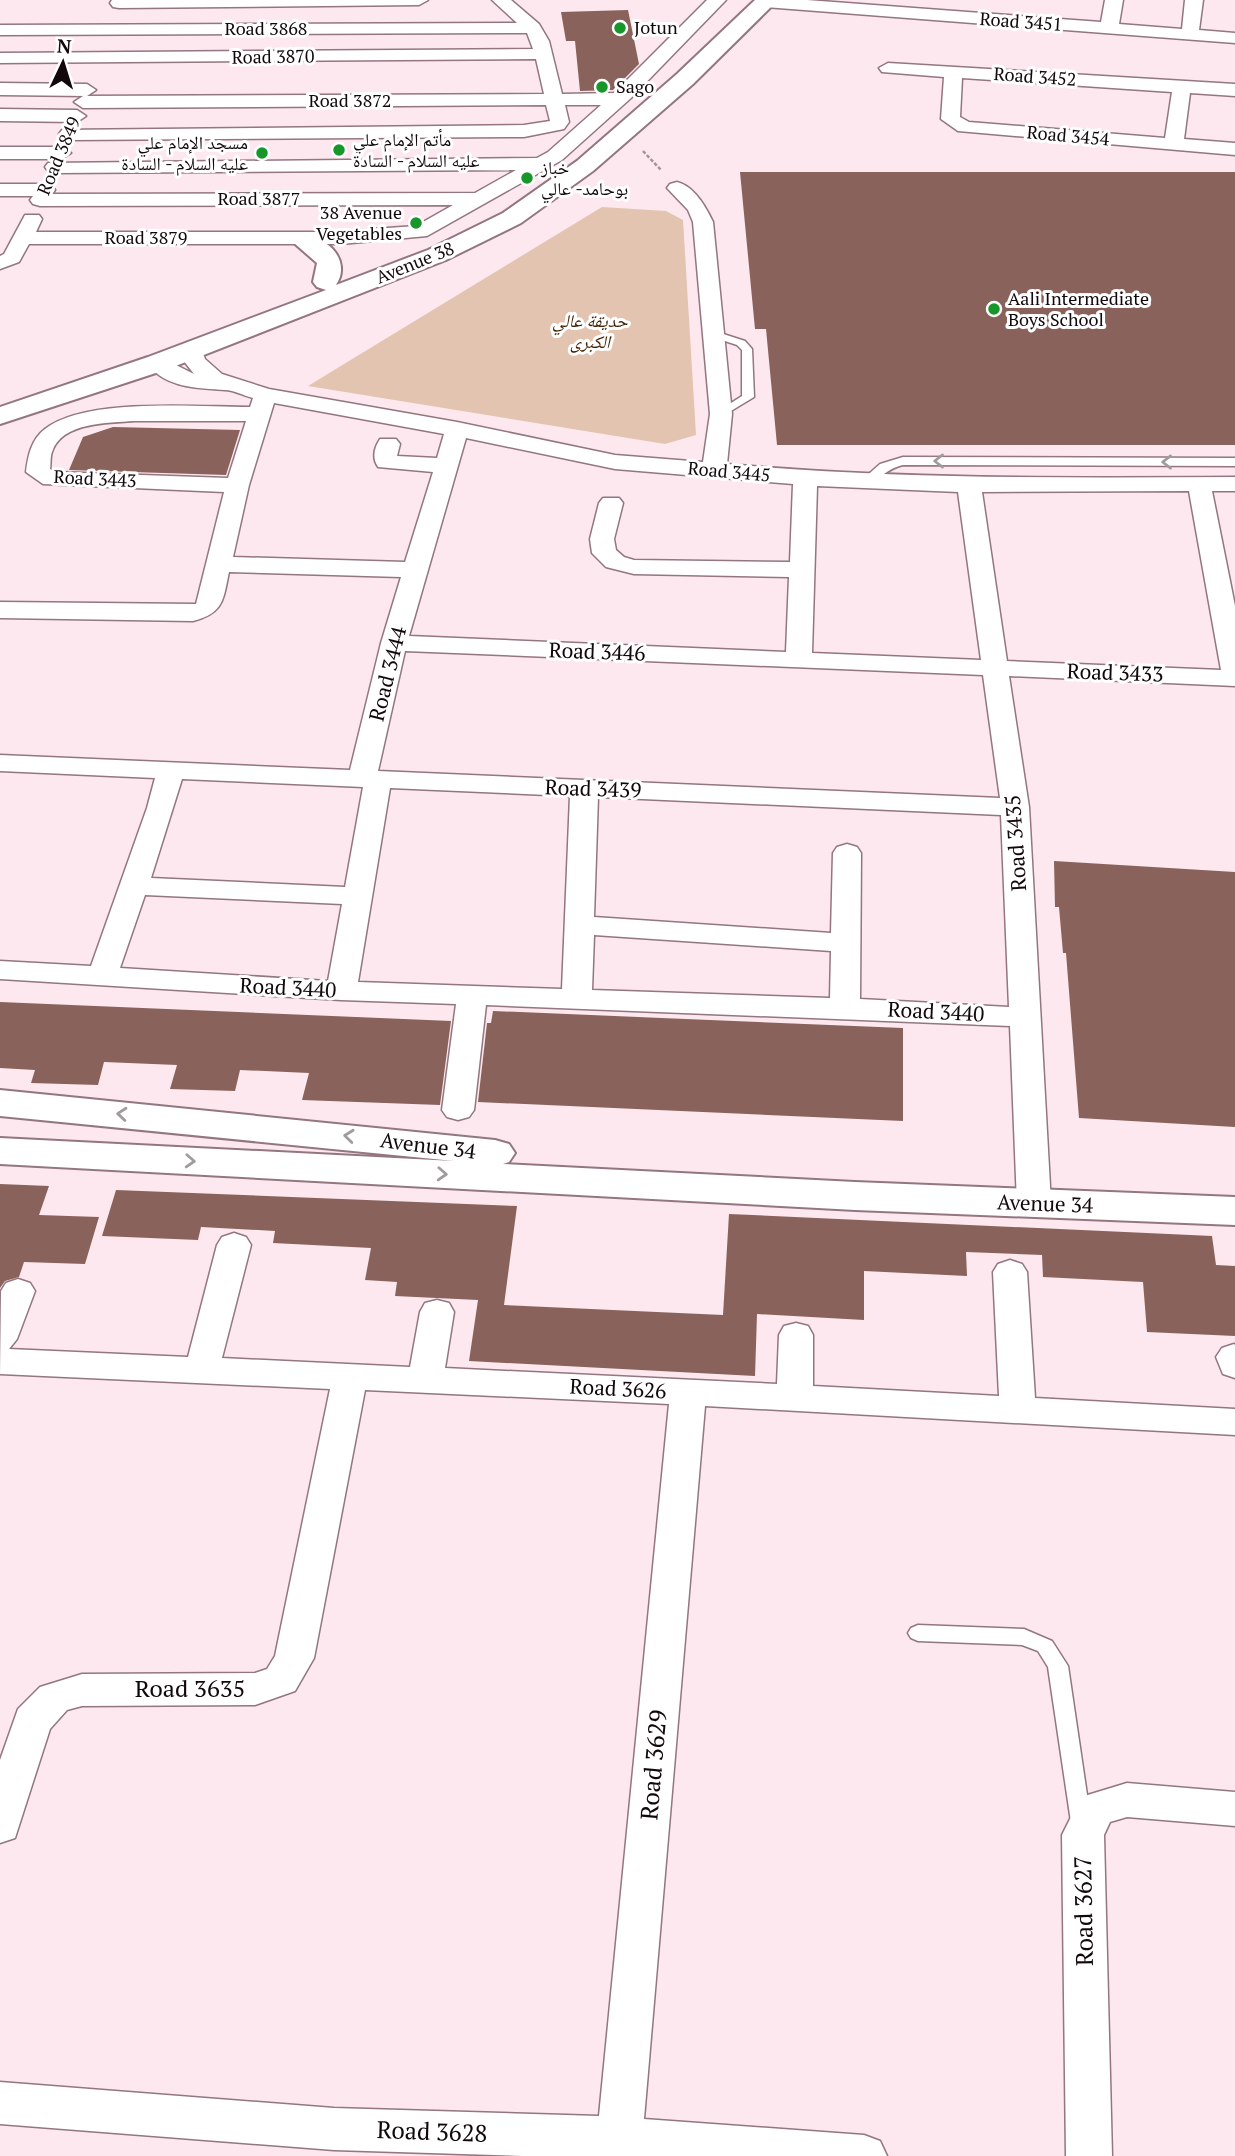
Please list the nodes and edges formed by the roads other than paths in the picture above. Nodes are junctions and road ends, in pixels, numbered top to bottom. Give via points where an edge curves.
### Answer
1 (419, 0) edge
2 (501, 0) edge
3 (717, 0) edge
4 (735, 0) edge
5 (1114, 0) edge
6 (1194, 0) edge
7 (763, 1) edge
8 (120, 2) edge
9 (836, 4) edge
10 (533, 27) junction
11 (1109, 29) junction
12 (0, 30) edge
13 (108, 30) junction
14 (1190, 34) junction
15 (1235, 37) edge
16 (545, 54) junction
17 (0, 58) edge
18 (97, 58) junction
19 (888, 68) dead end
20 (953, 72) junction
21 (1182, 87) junction
22 (0, 89) edge
23 (1235, 90) edge
24 (555, 100) junction
25 (626, 100) junction
26 (79, 111) junction
27 (0, 116) edge
28 (1174, 144) junction
29 (1235, 149) edge
30 (0, 153) edge
31 (58, 160) junction
32 (541, 164) junction
33 (677, 188) road end
34 (0, 190) edge
35 (42, 195) junction
36 (477, 200) junction
37 (21, 231) junction
38 (460, 231) junction
39 (334, 237) junction
40 (268, 239) junction
41 (307, 243) junction
42 (418, 255) junction
43 (0, 263) edge
44 (326, 282) junction
45 (714, 334) junction
46 (192, 350) junction
47 (161, 354) junction
48 (232, 385) junction
49 (0, 402) edge
50 (262, 404) junction
51 (721, 414) junction
52 (0, 416) edge
53 (457, 429) junction
54 (388, 444) dead end
55 (1235, 462) edge
56 (446, 466) junction
57 (714, 471) junction
58 (805, 478) junction
59 (868, 481) junction
60 (1199, 484) junction
61 (1235, 484) edge
62 (237, 485) junction
63 (969, 485) junction
64 (611, 503) dead end
65 (219, 564) junction
66 (416, 570) junction
67 (804, 570) junction
68 (0, 610) edge
69 (394, 643) junction
70 (799, 660) junction
71 (995, 668) junction
72 (1235, 672) edge
73 (1235, 678) edge
74 (0, 763) edge
75 (170, 771) junction
76 (370, 779) junction
77 (584, 788) junction
78 (1015, 807) junction
79 (846, 853) dead end
80 (134, 886) junction
81 (357, 896) junction
82 (579, 925) junction
83 (845, 943) junction
84 (0, 970) edge
85 (102, 977) junction
86 (341, 991) junction
87 (472, 995) junction
88 (577, 999) junction
89 (845, 1008) junction
90 (1027, 1017) junction
91 (0, 1103) edge
92 (458, 1110) dead end
93 (0, 1151) edge
94 (855, 1196) junction
95 (1034, 1204) junction
96 (1235, 1210) edge
97 (234, 1245) dead end
98 (1010, 1272) dead end
99 (18, 1291) dead end
100 (438, 1312) dead end
101 (796, 1335) dead end
102 (0, 1339) edge
103 (0, 1361) edge
104 (202, 1369) junction
105 (350, 1376) junction
106 (425, 1380) junction
107 (688, 1392) junction
108 (795, 1398) junction
109 (1018, 1409) junction
110 (1235, 1422) edge
111 (918, 1633) dead end
112 (1235, 1809) edge
113 (0, 1826) edge
114 (1083, 1835) junction
115 (0, 2103) edge
116 (620, 2138) junction
117 (332, 2143) edge
118 (793, 2153) edge
119 (863, 2156) edge
120 (1089, 2156) edge

1 - 8 street
2 - 10 street
3 - 25 street
4 - 25 street, Avenue 38 via 667,82
5 - 11 street
6 - 14 street
7 - 9 street, Road 3451
7 - 42 street, Avenue 38 via 685,79 533,205 474,239
8 - 13 street, Road 3849
9 - 11 street, Road 3451
10 - 13 street, Road 3868
10 - 16 street
11 - 14 street, Road 3451
12 - 13 street, Road 3868
13 - 18 street, Road 3849
14 - 15 street, Road 3451
16 - 18 street, Road 3870
16 - 24 street
17 - 18 street, Road 3870
18 - 26 street, Road 3849
19 - 20 street, Road 3452
20 - 21 street, Road 3452
20 - 28 street, Road 3454 via 950,120 965,127
21 - 23 street, Road 3452
21 - 28 street
22 - 26 street, Road 3872
24 - 25 street, Road 3872
24 - 26 street, Road 3872
24 - 26 street via 560,122 547,129 524,131
25 - 32 street
25 - 38 street, Avenue 38 via 536,188
26 - 27 street
26 - 31 street, Road 3849
28 - 29 street, Road 3454
30 - 31 street
31 - 32 street
31 - 35 street, Road 3849
32 - 36 street
33 - 45 street via 697,208 703,222
34 - 35 street, Road 3877
35 - 36 street, Road 3877
35 - 37 street, Road 3849
36 - 38 street
36 - 39 street via 420,232
37 - 40 street, Road 3879
37 - 43 street, Road 3849 via 12,258
38 - 42 street, Avenue 38
39 - 40 street
39 - 42 street via 385,242
40 - 41 street
41 - 42 street
41 - 44 street via 330,261
42 - 44 street, Avenue 38
42 - 46 street, Avenue 38
44 - 47 street, Avenue 38
45 - 51 street
45 - 51 lane via 741,343 748,352 748,397
46 - 47 street, Avenue 38
46 - 48 street via 202,370
47 - 48 street via 167,372 184,379
47 - 49 street, Avenue 38
47 - 52 street, Avenue 38
48 - 50 street, Road 3445
50 - 53 street, Road 3445
50 - 62 street
50 - 62 street, Road 3443 via 93,417 49,438 38,463 38,472 51,479
51 - 57 street
53 - 56 street, Road 3444
53 - 57 street, Road 3445 via 615,462
54 - 56 street via 384,460 389,463
55 -> 59 lane via 903,461 884,466
56 - 66 street, Road 3444
57 - 58 street, Road 3445
58 - 59 street, Road 3445
58 - 67 street
59 - 63 street, Road 3445
60 - 61 street, Road 3445
60 - 63 street, Road 3445
60 - 72 street
62 - 65 street
63 - 71 street, Road 3435
64 - 67 street via 602,539 604,553 615,562
65 - 66 street
65 - 68 street via 209,606 193,613
66 - 69 street, Road 3444
67 - 70 street
69 - 70 street, Road 3446
69 - 76 street, Road 3444
70 - 71 street, Road 3446
71 - 73 street, Road 3433
71 - 78 street, Road 3435
74 - 75 street, Road 3439
75 - 76 street, Road 3439
75 - 80 street
76 - 77 street, Road 3439
76 - 81 street, Road 3444
77 - 78 street, Road 3439
77 - 82 street
78 - 90 street, Road 3435
79 - 83 street
80 - 81 street
80 - 85 street
81 - 86 street, Road 3444
82 - 83 street
82 - 88 street
83 - 89 street
84 - 85 street, Road 3440
85 - 86 street, Road 3440
86 - 87 street, Road 3440
87 - 88 street, Road 3440
87 - 92 street
88 - 89 street, Road 3440
89 - 90 street, Road 3440
90 - 95 street, Road 3435
94 -> 91 street, Avenue 34 via 344,1136
93 -> 94 street, Avenue 34
94 - 95 street, Avenue 34
95 - 96 street, Avenue 34
97 - 104 street
98 - 109 street
99 - 102 street
100 - 106 street
101 - 108 street
103 - 104 street, Road 3626
104 - 105 street, Road 3626
105 - 106 street, Road 3626
105 - 113 street, Road 3635 via 294,1658 281,1680 255,1689 82,1690 54,1698 32,1721
106 - 107 street, Road 3626
107 - 108 street, Road 3626
107 - 116 street, Road 3629
108 - 109 street, Road 3626
109 - 110 street, Road 3626
111 - 114 lane via 1024,1637 1045,1646 1058,1666
112 - 114 street, Road 3627 via 1127,1800 1096,1810
114 - 120 street, Road 3627
115 - 117 street, Road 3628
116 - 117 street, Road 3628
116 - 118 street, Road 3628
118 - 119 street, Road 3628

